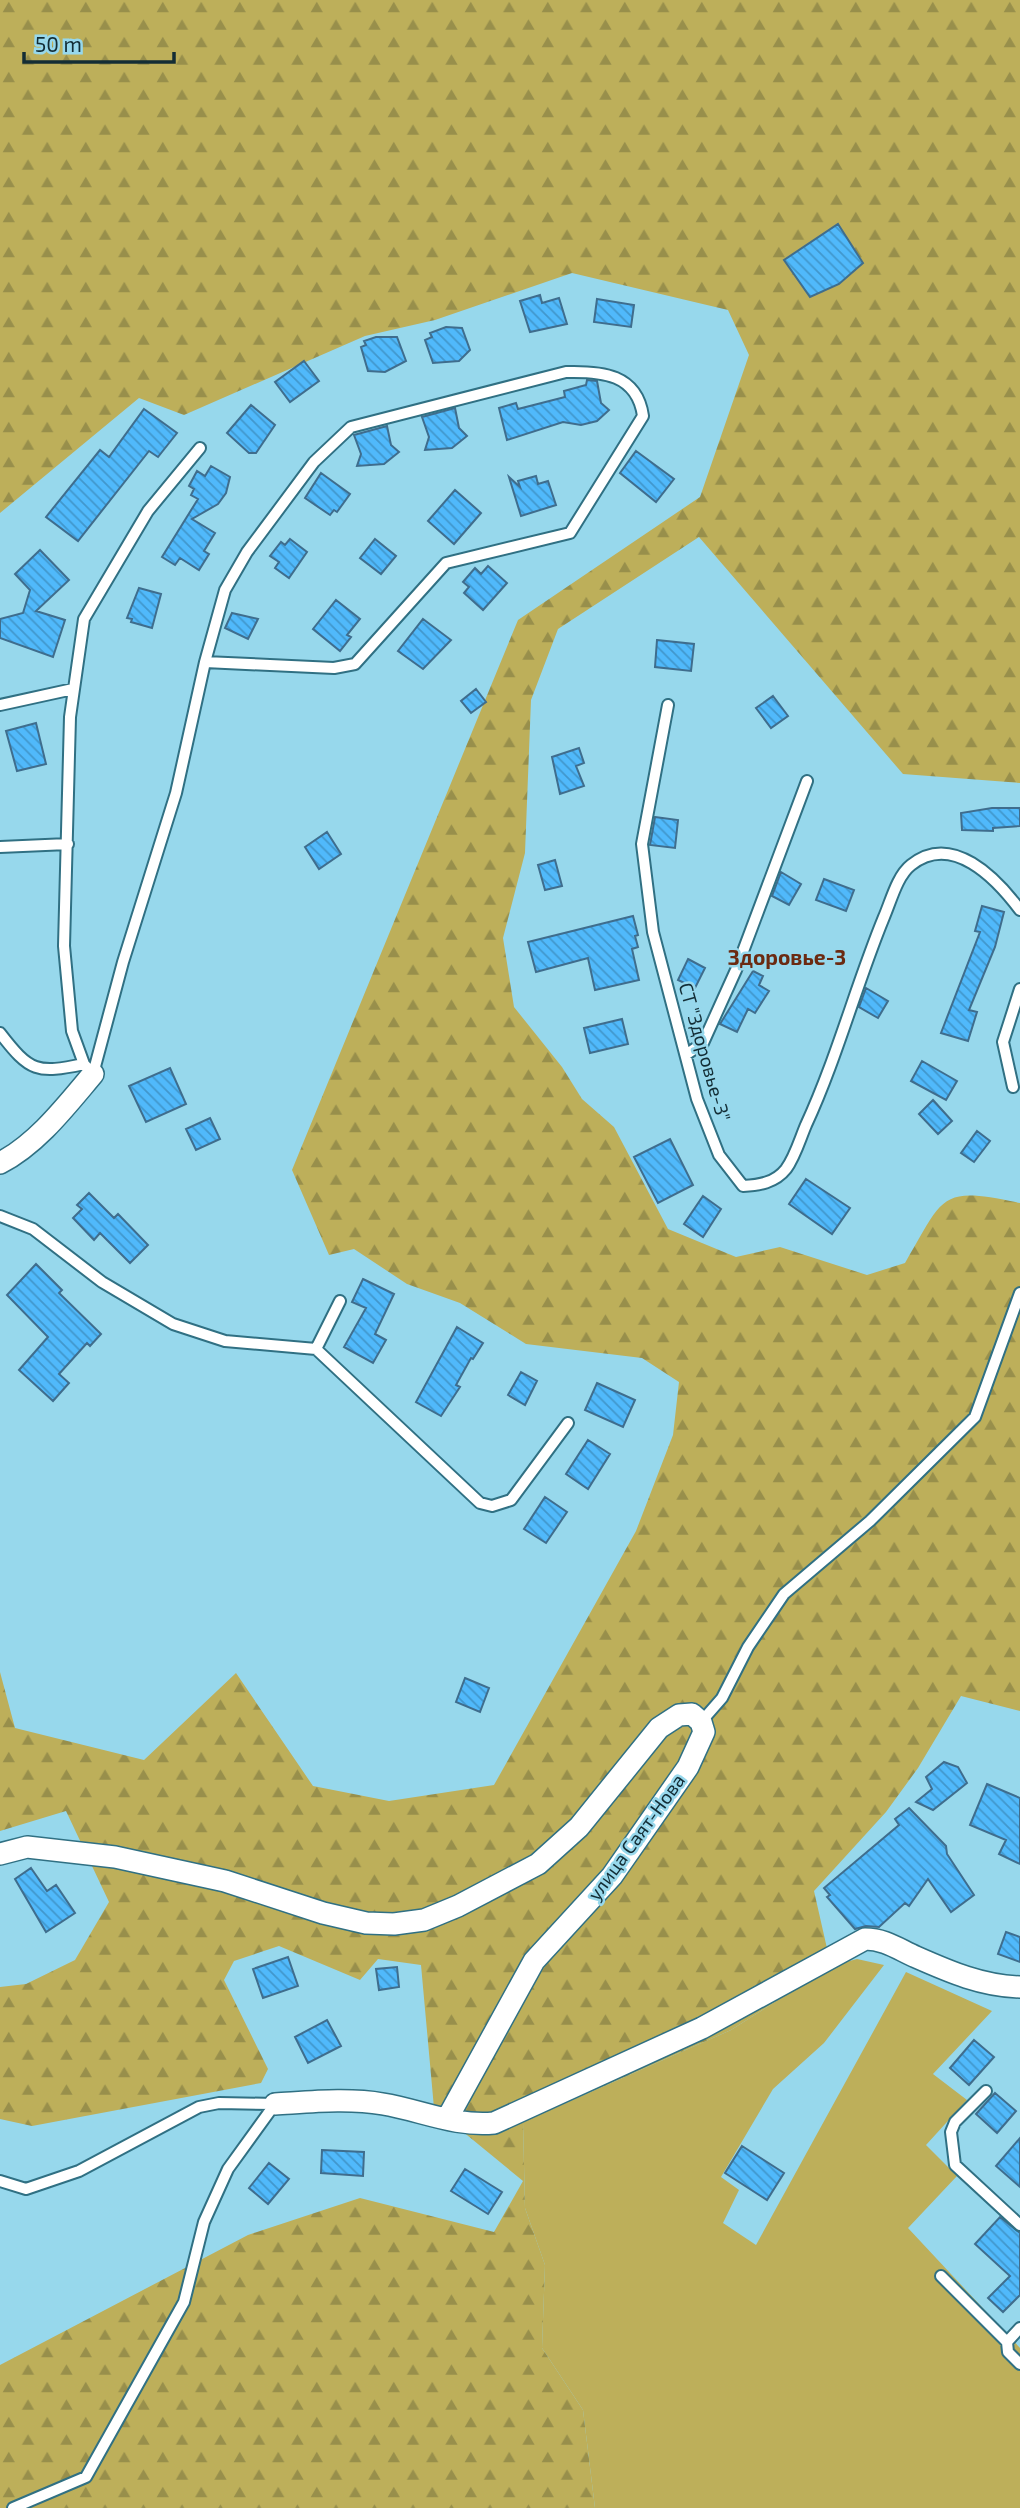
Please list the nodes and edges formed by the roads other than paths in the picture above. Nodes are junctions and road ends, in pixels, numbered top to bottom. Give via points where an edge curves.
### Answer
1 (200, 448) dead end
2 (205, 662) junction
3 (73, 689) junction
4 (0, 705) edge
5 (668, 705) dead end
6 (807, 781) dead end
7 (68, 844) junction
8 (0, 847) edge
9 (1020, 909) edge
10 (1020, 989) edge
11 (0, 1033) edge
12 (687, 1054) junction
13 (88, 1069) junction
14 (1013, 1087) dead end
15 (0, 1163) edge
16 (0, 1216) edge
17 (1020, 1293) edge
18 (340, 1301) dead end
19 (316, 1349) junction
20 (568, 1423) dead end
21 (701, 1722) junction
22 (0, 1854) edge
23 (1020, 1987) edge
24 (986, 2091) dead end
25 (275, 2104) junction
26 (447, 2119) junction
27 (0, 2181) edge
28 (1020, 2225) edge
29 (941, 2276) dead end
30 (1020, 2328) edge
31 (1007, 2342) junction
32 (1020, 2364) edge
33 (13, 2508) edge

1 - 3 lane via 148,511 84,619
2 - 2 lane via 225,590 247,552 314,462 351,427 566,372 595,371 624,379 636,392 643,416 570,533 446,563 355,664 334,668
2 - 13 lane via 176,793
3 - 4 lane
3 - 7 lane
5 - 12 lane, СТ "Здоровье-3" via 642,844 653,932
6 - 12 lane via 736,970 703,1043
7 - 8 lane
7 - 13 lane via 64,946 68,1004 72,1031
9 - 12 lane, СТ "Здоровье-3" via 983,869 965,858 941,854 909,866 857,982 824,1086 786,1169 761,1185 743,1186 719,1155 697,1098
10 - 14 lane via 1003,1042
11 - 13 lane via 20,1059 38,1070
13 - 15 street via 61,1112
16 - 19 lane via 33,1229 102,1282 173,1324 225,1341
17 - 21 lane via 975,1417 870,1521 784,1594 748,1647 722,1698
18 - 19 lane
19 - 20 lane via 480,1503 492,1506 511,1500
21 - 22 street via 692,1714 679,1715 659,1728 579,1827 538,1864 424,1920 366,1923 225,1881 116,1857 27,1847
21 - 26 street, улица Саят-Нова via 704,1732 688,1767 612,1875 534,1961
23 - 26 street via 995,1986 953,1973 880,1939 865,1939 750,2004 494,2123 473,2125
24 - 28 lane via 955,2122 953,2159
25 - 26 street via 381,2103
25 - 27 lane via 199,2107 79,2171 26,2189
25 - 33 lane via 228,2169 204,2222 184,2302 86,2477
29 - 31 lane
30 - 31 lane
31 - 32 lane via 1008,2352

